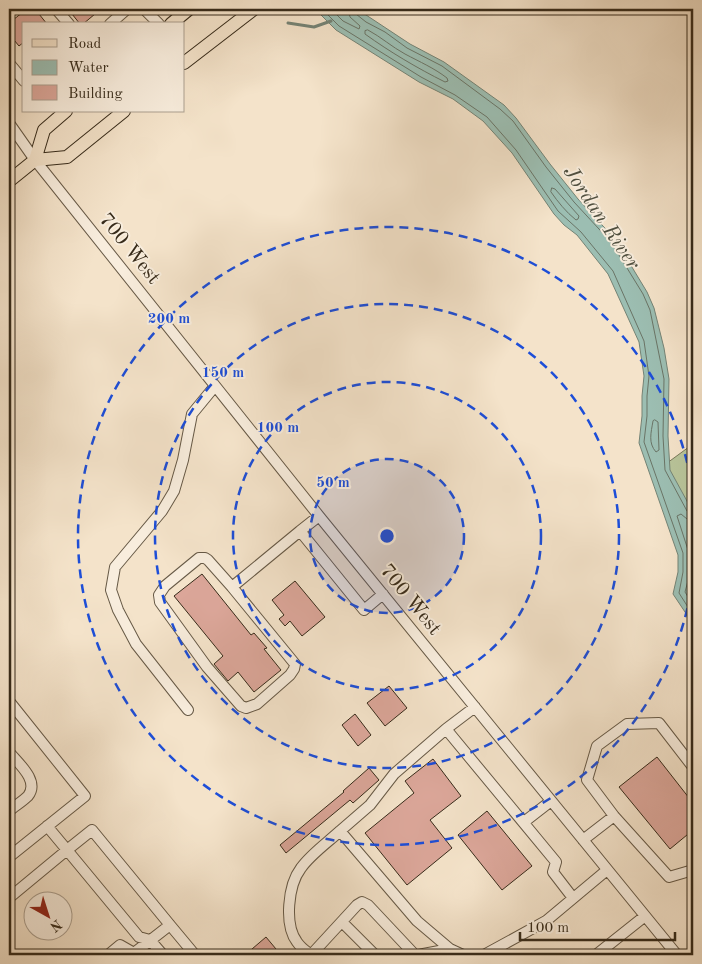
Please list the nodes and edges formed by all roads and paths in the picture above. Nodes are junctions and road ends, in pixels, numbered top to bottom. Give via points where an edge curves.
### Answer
1 (56, 9) edge
2 (127, 9) edge
3 (144, 9) edge
4 (189, 9) edge
5 (254, 9) edge
6 (66, 22) edge
7 (112, 22) edge
8 (157, 22) edge
9 (173, 22) edge
10 (185, 62) edge
11 (12, 67) edge
12 (22, 79) edge
13 (65, 112) edge
14 (123, 112) edge
15 (9, 123) edge
16 (35, 160) junction
17 (9, 181) edge
18 (216, 386) junction
19 (319, 516) junction
20 (300, 531) junction
21 (232, 587) junction
22 (382, 594) junction
23 (9, 701) edge
24 (475, 707) junction
25 (188, 710) dead end
26 (446, 729) junction
27 (9, 752) edge
28 (693, 767) edge
29 (551, 801) junction
30 (9, 811) edge
31 (614, 816) junction
32 (524, 822) junction
33 (46, 826) junction
34 (340, 831) junction
35 (583, 840) junction
36 (67, 850) junction
37 (9, 857) edge
38 (607, 870) junction
39 (693, 870) edge
40 (9, 898) edge
41 (573, 898) junction
42 (645, 916) junction
43 (342, 922) junction
44 (170, 925) junction
45 (150, 940) junction
46 (450, 949) junction
47 (108, 955) edge
48 (163, 955) edge
49 (195, 955) edge
50 (375, 955) edge
51 (416, 955) edge
52 (462, 955) edge
53 (484, 955) edge
54 (596, 955) edge
55 (677, 955) edge

1 - 6 street
2 - 7 street
3 - 8 street
4 - 9 main road
5 - 10 main road
11 - 12 street
13 - 16 main road via 44,130
14 - 16 main road via 66,157
15 - 16 street, 700 West
16 - 17 main road
16 - 18 street, 700 West
18 - 19 street, 700 West
18 - 25 street via 192,414 174,491 162,511 115,567 111,590 136,644
19 - 20 street
19 - 22 street, 700 West
20 - 21 street
20 - 22 street via 364,610
21 - 21 street via 208,560 199,558 165,586 159,596 160,602 207,667 246,708 256,704 290,675 295,664
22 - 24 street, 700 West
23 - 33 street via 85,796
24 - 26 street
24 - 29 street, 700 West
26 - 32 street
26 - 34 street via 394,774 370,805
27 - 30 street via 28,775 32,789
28 - 31 street via 659,723 627,724 597,746 587,780
29 - 32 street
29 - 35 street, 700 West
31 - 35 street
31 - 39 street via 669,878
32 - 41 street via 556,862 553,872
33 - 36 street
33 - 37 street
34 - 43 street via 299,870 289,906 296,941 312,955
34 - 46 street via 417,921
35 - 38 street, 700 West
36 - 40 street
36 - 44 street via 92,830
36 - 45 street via 140,937
38 - 41 street
38 - 42 street, 700 West
41 - 53 street via 546,921
42 - 54 street
42 - 55 street, 700 West
43 - 50 street
43 - 51 street via 362,902
44 - 45 street
44 - 49 street
45 - 47 street via 134,953 120,945
45 - 48 street
46 - 51 street
46 - 52 street

